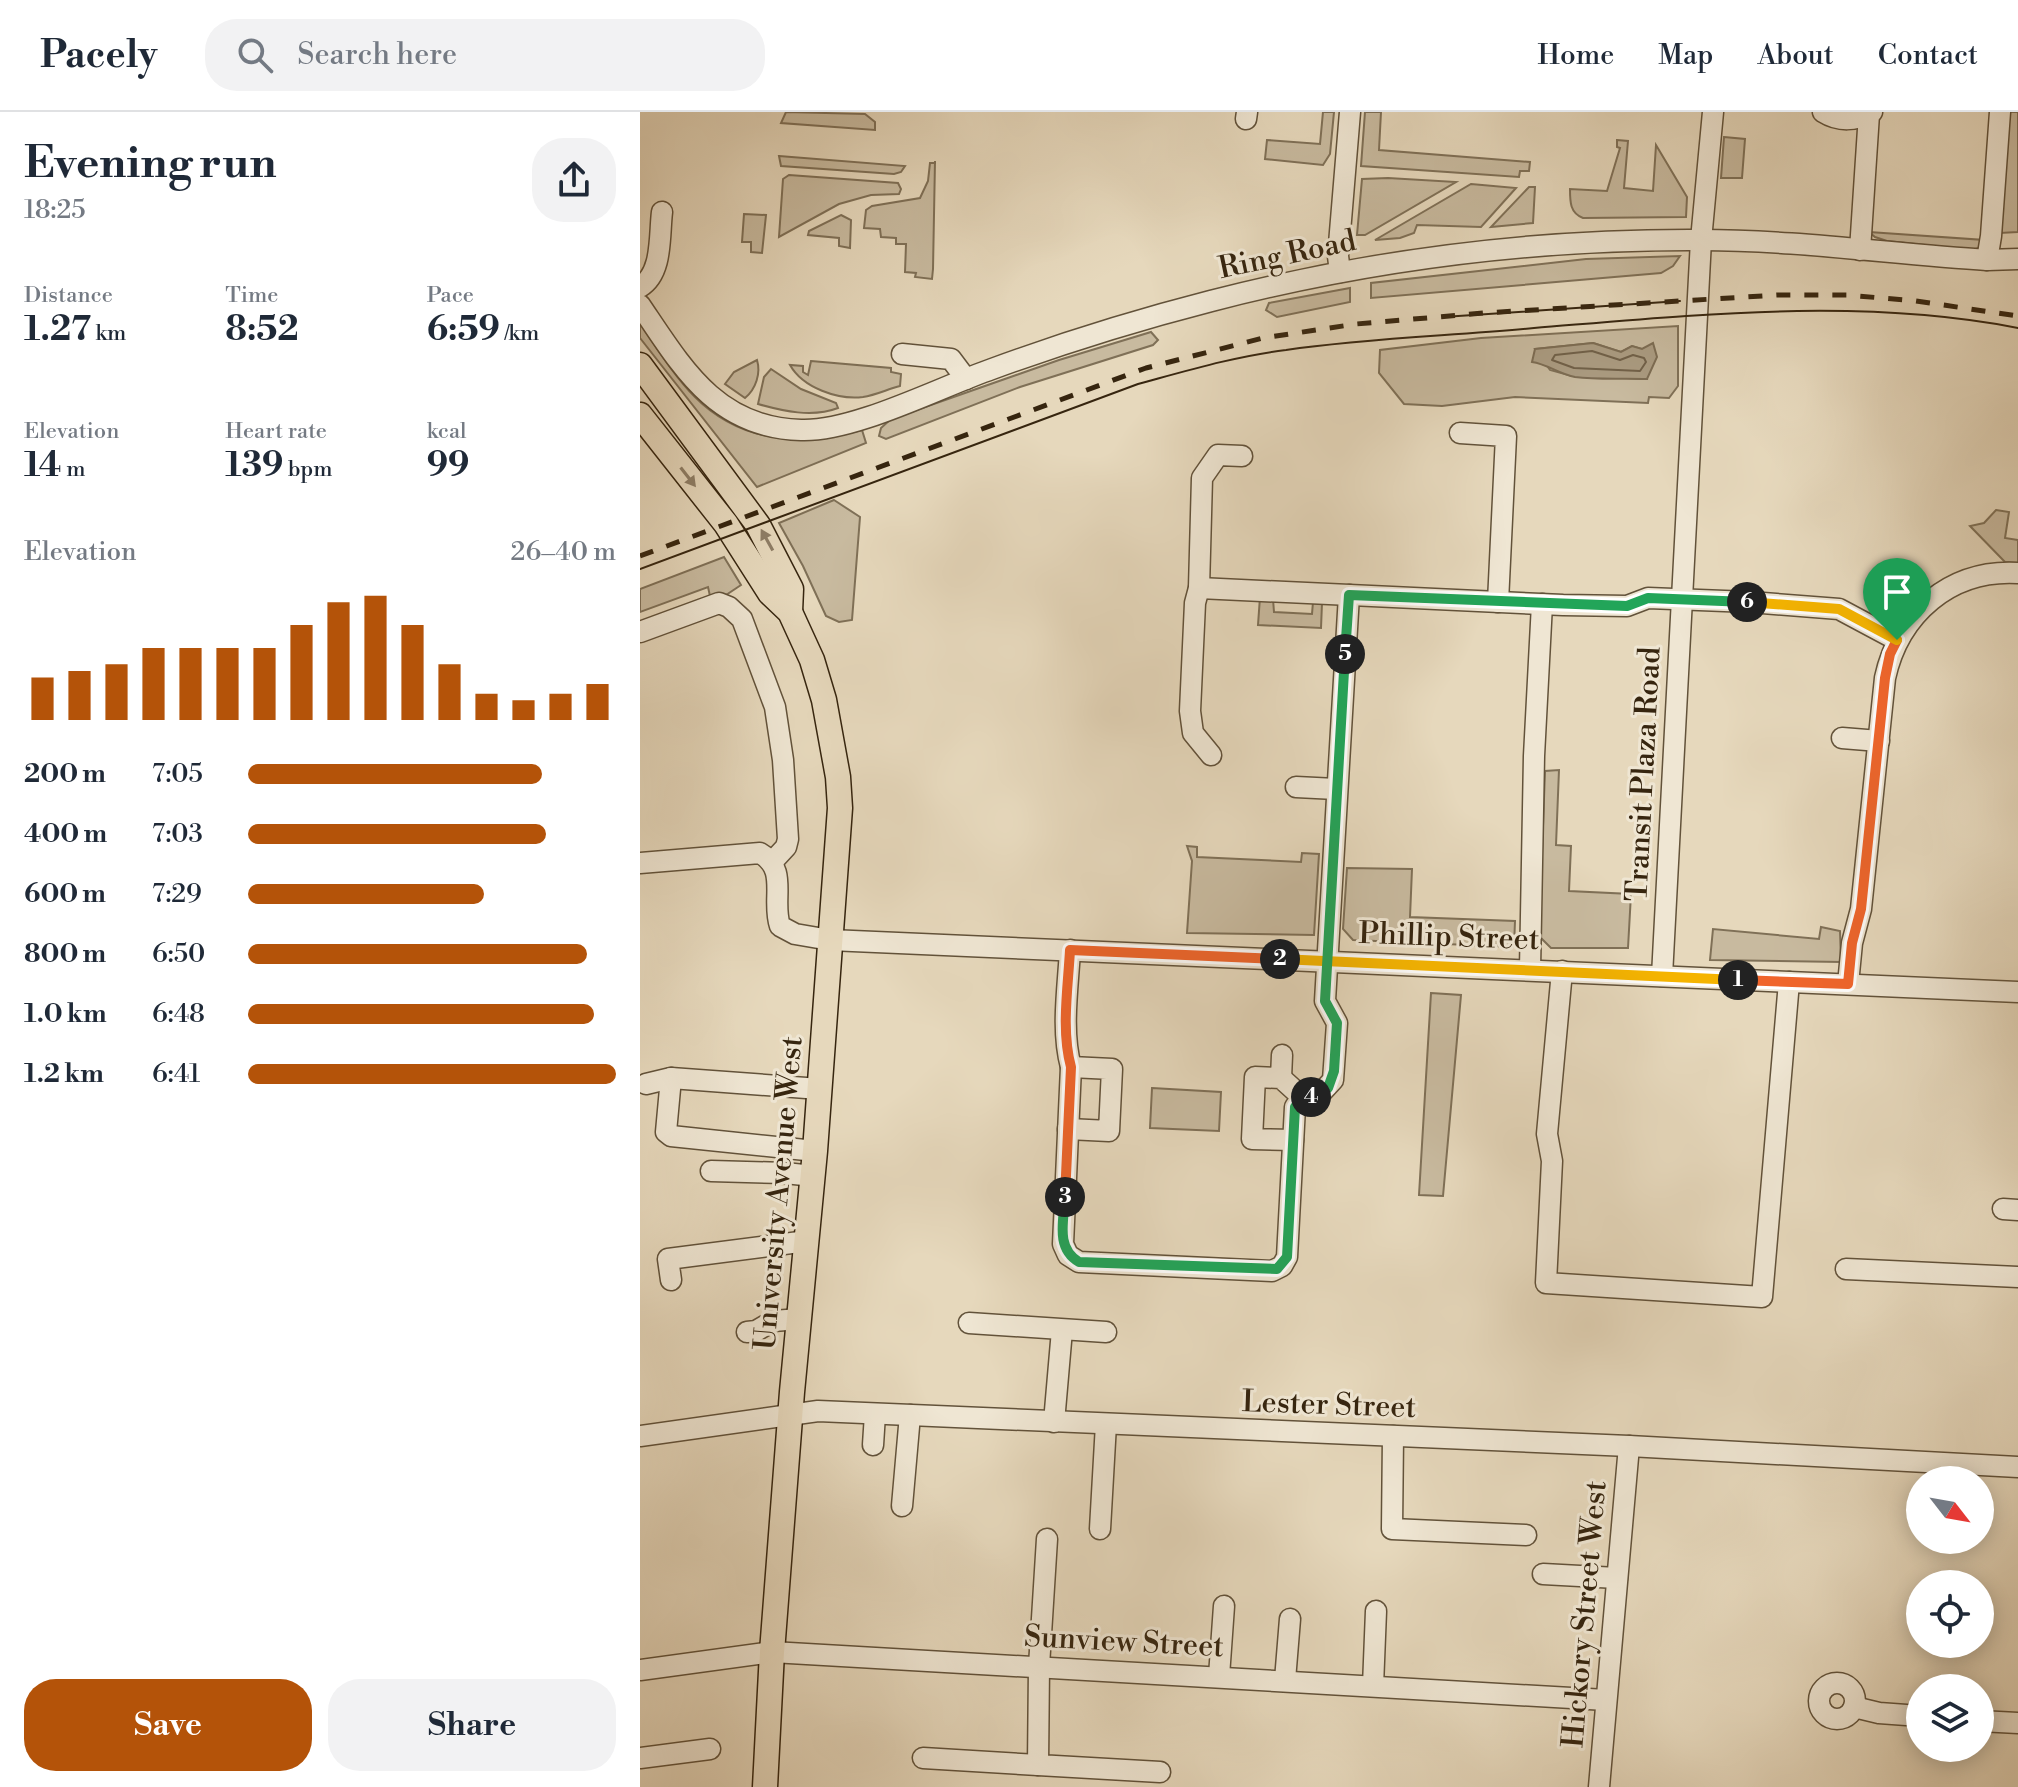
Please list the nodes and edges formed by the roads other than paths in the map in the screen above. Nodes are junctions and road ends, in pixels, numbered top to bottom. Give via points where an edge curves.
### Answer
1 (1350, 112) edge
2 (1713, 112) edge
3 (1823, 112) edge
4 (2000, 112) edge
5 (1870, 113) edge
6 (662, 212) dead end
7 (1701, 240) junction
8 (1860, 250) junction
9 (2018, 259) edge
10 (1987, 260) junction
11 (1340, 272) junction
12 (640, 287) edge
13 (640, 305) edge
14 (902, 354) dead end
15 (640, 365) edge
16 (966, 379) junction
17 (640, 415) edge
18 (1460, 433) dead end
19 (1242, 456) dead end
20 (2018, 573) edge
21 (1199, 588) junction
22 (1349, 595) junction
23 (1683, 600) junction
24 (1498, 602) junction
25 (1542, 604) junction
26 (790, 612) junction
27 (640, 632) edge
28 (1897, 640) junction
29 (1842, 738) dead end
30 (1879, 741) junction
31 (1211, 755) dead end
32 (1296, 787) dead end
33 (1336, 789) junction
34 (773, 861) junction
35 (640, 863) edge
36 (830, 940) junction
37 (1070, 950) junction
38 (1327, 961) junction
39 (1530, 969) junction
40 (1562, 971) junction
41 (1662, 976) junction
42 (1789, 982) junction
43 (1848, 984) junction
44 (2018, 992) edge
45 (1282, 1055) dead end
46 (1071, 1067) junction
47 (671, 1078) junction
48 (1281, 1078) junction
49 (646, 1084) dead end
50 (820, 1089) junction
51 (1302, 1097) junction
52 (1068, 1129) junction
53 (1293, 1140) junction
54 (815, 1151) junction
55 (711, 1171) dead end
56 (813, 1176) junction
57 (807, 1241) junction
58 (1846, 1269) dead end
59 (2018, 1277) edge
60 (671, 1280) dead end
61 (800, 1319) junction
62 (969, 1323) dead end
63 (1062, 1330) junction
64 (747, 1332) dead end
65 (1106, 1332) dead end
66 (791, 1414) junction
67 (875, 1414) junction
68 (910, 1415) junction
69 (1054, 1422) junction
70 (1106, 1424) junction
71 (640, 1436) edge
72 (1393, 1436) junction
73 (873, 1445) dead end
74 (1629, 1446) junction
75 (2018, 1467) edge
76 (902, 1506) dead end
77 (1100, 1529) dead end
78 (1526, 1535) dead end
79 (1047, 1539) dead end
80 (1543, 1574) dead end
81 (1617, 1578) junction
82 (1224, 1606) dead end
83 (1376, 1611) dead end
84 (1290, 1619) dead end
85 (772, 1652) junction
86 (1039, 1666) junction
87 (640, 1670) edge
88 (1219, 1676) junction
89 (1285, 1680) junction
90 (1373, 1686) junction
91 (1606, 1700) junction
92 (1854, 1707) dead end
93 (1906, 1715) edge
94 (1994, 1722) edge
95 (2018, 1723) edge
96 (710, 1749) dead end
97 (640, 1758) edge
98 (923, 1758) dead end
99 (1038, 1765) junction
100 (1160, 1772) dead end
101 (765, 1787) edge
102 (1599, 1787) edge

1 - 11 street
2 - 7 street, Transit Plaza Road
3 - 5 street via 1841,119
4 - 10 street
5 - 8 street
6 - 12 street via 655,266
7 - 8 street, Ring Road
7 - 11 street, Ring Road via 1560,244
7 - 23 street, Transit Plaza Road
8 - 10 street, Ring Road
9 - 10 street, Ring Road
11 - 16 street, Ring Road via 1212,300
13 - 16 street, Ring Road via 693,381 723,406 768,425 802,430 834,426
14 - 16 street via 951,359
26 -> 15 main road, University Avenue West via 791,589 758,525
17 -> 26 main road, University Avenue West via 726,524 770,593
18 - 24 street via 1506,436
19 - 21 street via 1218,455 1202,478
20 - 28 street via 1984,574 1941,592
21 - 22 street
21 - 31 street via 1190,703 1193,733
22 - 24 street
22 - 33 street
23 - 25 street via 1648,598 1627,606
23 - 28 street via 1839,609
23 - 41 street, Transit Plaza Road
24 - 25 street
25 - 39 street
26 - 36 main road, University Avenue West via 819,681 838,777
27 - 34 street via 719,603 742,619 775,707 783,760 788,839
28 - 30 street via 1885,678
29 - 30 street
30 - 43 street
32 - 33 street
33 - 38 street
34 - 35 street via 752,852
34 - 36 street, Phillip Street via 780,926
36 - 37 street, Phillip Street
36 - 50 main road, University Avenue West
37 - 38 street, Phillip Street
37 - 46 street via 1066,1049
38 - 39 street, Phillip Street
38 - 51 street via 1325,1001 1337,1023 1333,1080 1320,1094
39 - 40 street, Phillip Street
40 - 41 street, Phillip Street
40 - 42 street via 1547,1134 1552,1161 1546,1283 1762,1297
41 - 42 street, Phillip Street
42 - 43 street, Phillip Street
43 - 44 street, Phillip Street
45 - 48 street
46 - 52 street
46 - 52 street via 1112,1069 1109,1131
47 - 49 street
47 - 50 street
47 - 54 street via 666,1132 671,1136
48 - 51 street
48 - 53 street via 1255,1077 1252,1139
50 - 54 main road, University Avenue West
51 - 53 street via 1295,1107
52 - 53 street via 1063,1244 1079,1262 1277,1269 1287,1257
54 - 56 main road, University Avenue West
55 - 56 street
56 - 57 main road, University Avenue West
57 - 60 street via 668,1259
57 - 61 main road, University Avenue West
58 - 59 street
61 - 64 street via 773,1321
61 - 66 main road, University Avenue West
62 - 63 street
63 - 65 street
63 - 69 street
66 - 67 street, Lester Street
66 - 71 street, Lester Street
66 - 85 main road, University Avenue West
67 - 68 street, Lester Street
67 - 73 street
68 - 69 street, Lester Street
68 - 76 street
69 - 70 street, Lester Street
70 - 72 street, Lester Street
70 - 77 street
72 - 74 street, Lester Street
72 - 78 street via 1392,1529
74 - 75 street, Lester Street
74 - 81 street, Hickory Street West
79 - 86 street
80 - 81 street
81 - 91 street, Hickory Street West
82 - 88 street
83 - 90 street
84 - 89 street
85 - 86 street, Sunview Street
85 - 87 street, Sunview Street
85 - 101 main road, University Avenue West
86 - 88 street, Sunview Street
86 - 99 street
88 - 89 street, Sunview Street
89 - 90 street, Sunview Street
90 - 91 street, Sunview Street
91 - 102 street, Hickory Street West
92 - 93 street
94 - 95 street
96 - 97 street
98 - 99 street
99 - 100 street

